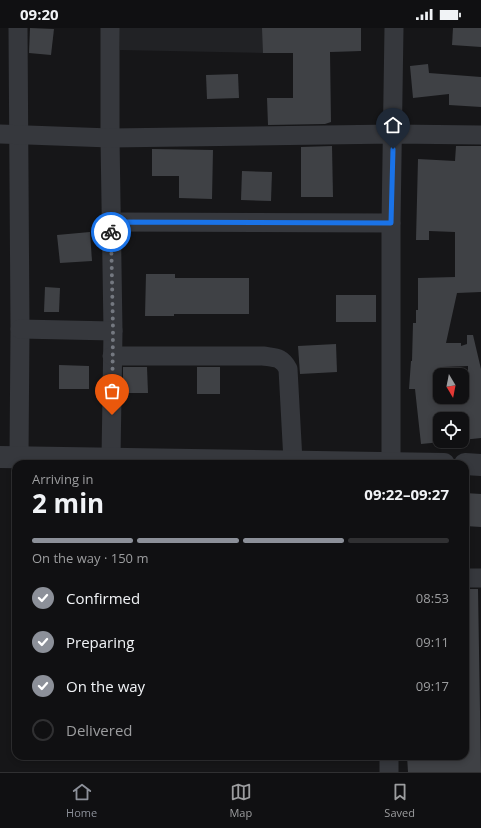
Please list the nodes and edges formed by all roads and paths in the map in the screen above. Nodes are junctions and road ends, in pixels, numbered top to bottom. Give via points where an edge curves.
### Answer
1 (18, 28) edge
2 (110, 28) edge
3 (394, 28) edge
4 (9, 134) edge
5 (394, 134) junction
6 (481, 135) edge
7 (110, 138) junction
8 (111, 222) junction
9 (391, 223) junction
10 (20, 329) junction
11 (113, 330) junction
12 (112, 356) junction
13 (10, 457) edge
14 (111, 458) junction
15 (232, 460) edge
16 (293, 460) edge
17 (391, 460) edge
18 (469, 464) edge
19 (481, 465) edge
20 (469, 578) edge
21 (481, 578) edge
22 (389, 760) edge
23 (389, 772) edge

1 - 4 street
2 - 7 street
3 - 5 street
4 - 7 street
4 - 10 street
5 - 6 street
5 - 7 street
5 - 9 street
7 - 8 street
8 - 9 street
8 - 11 street
9 - 17 street
10 - 11 street
10 - 13 street
11 - 12 street
12 - 14 street
12 - 16 street via 278,358 288,369
13 - 14 street
14 - 15 street
18 - 19 street
20 - 21 street
22 - 23 street

